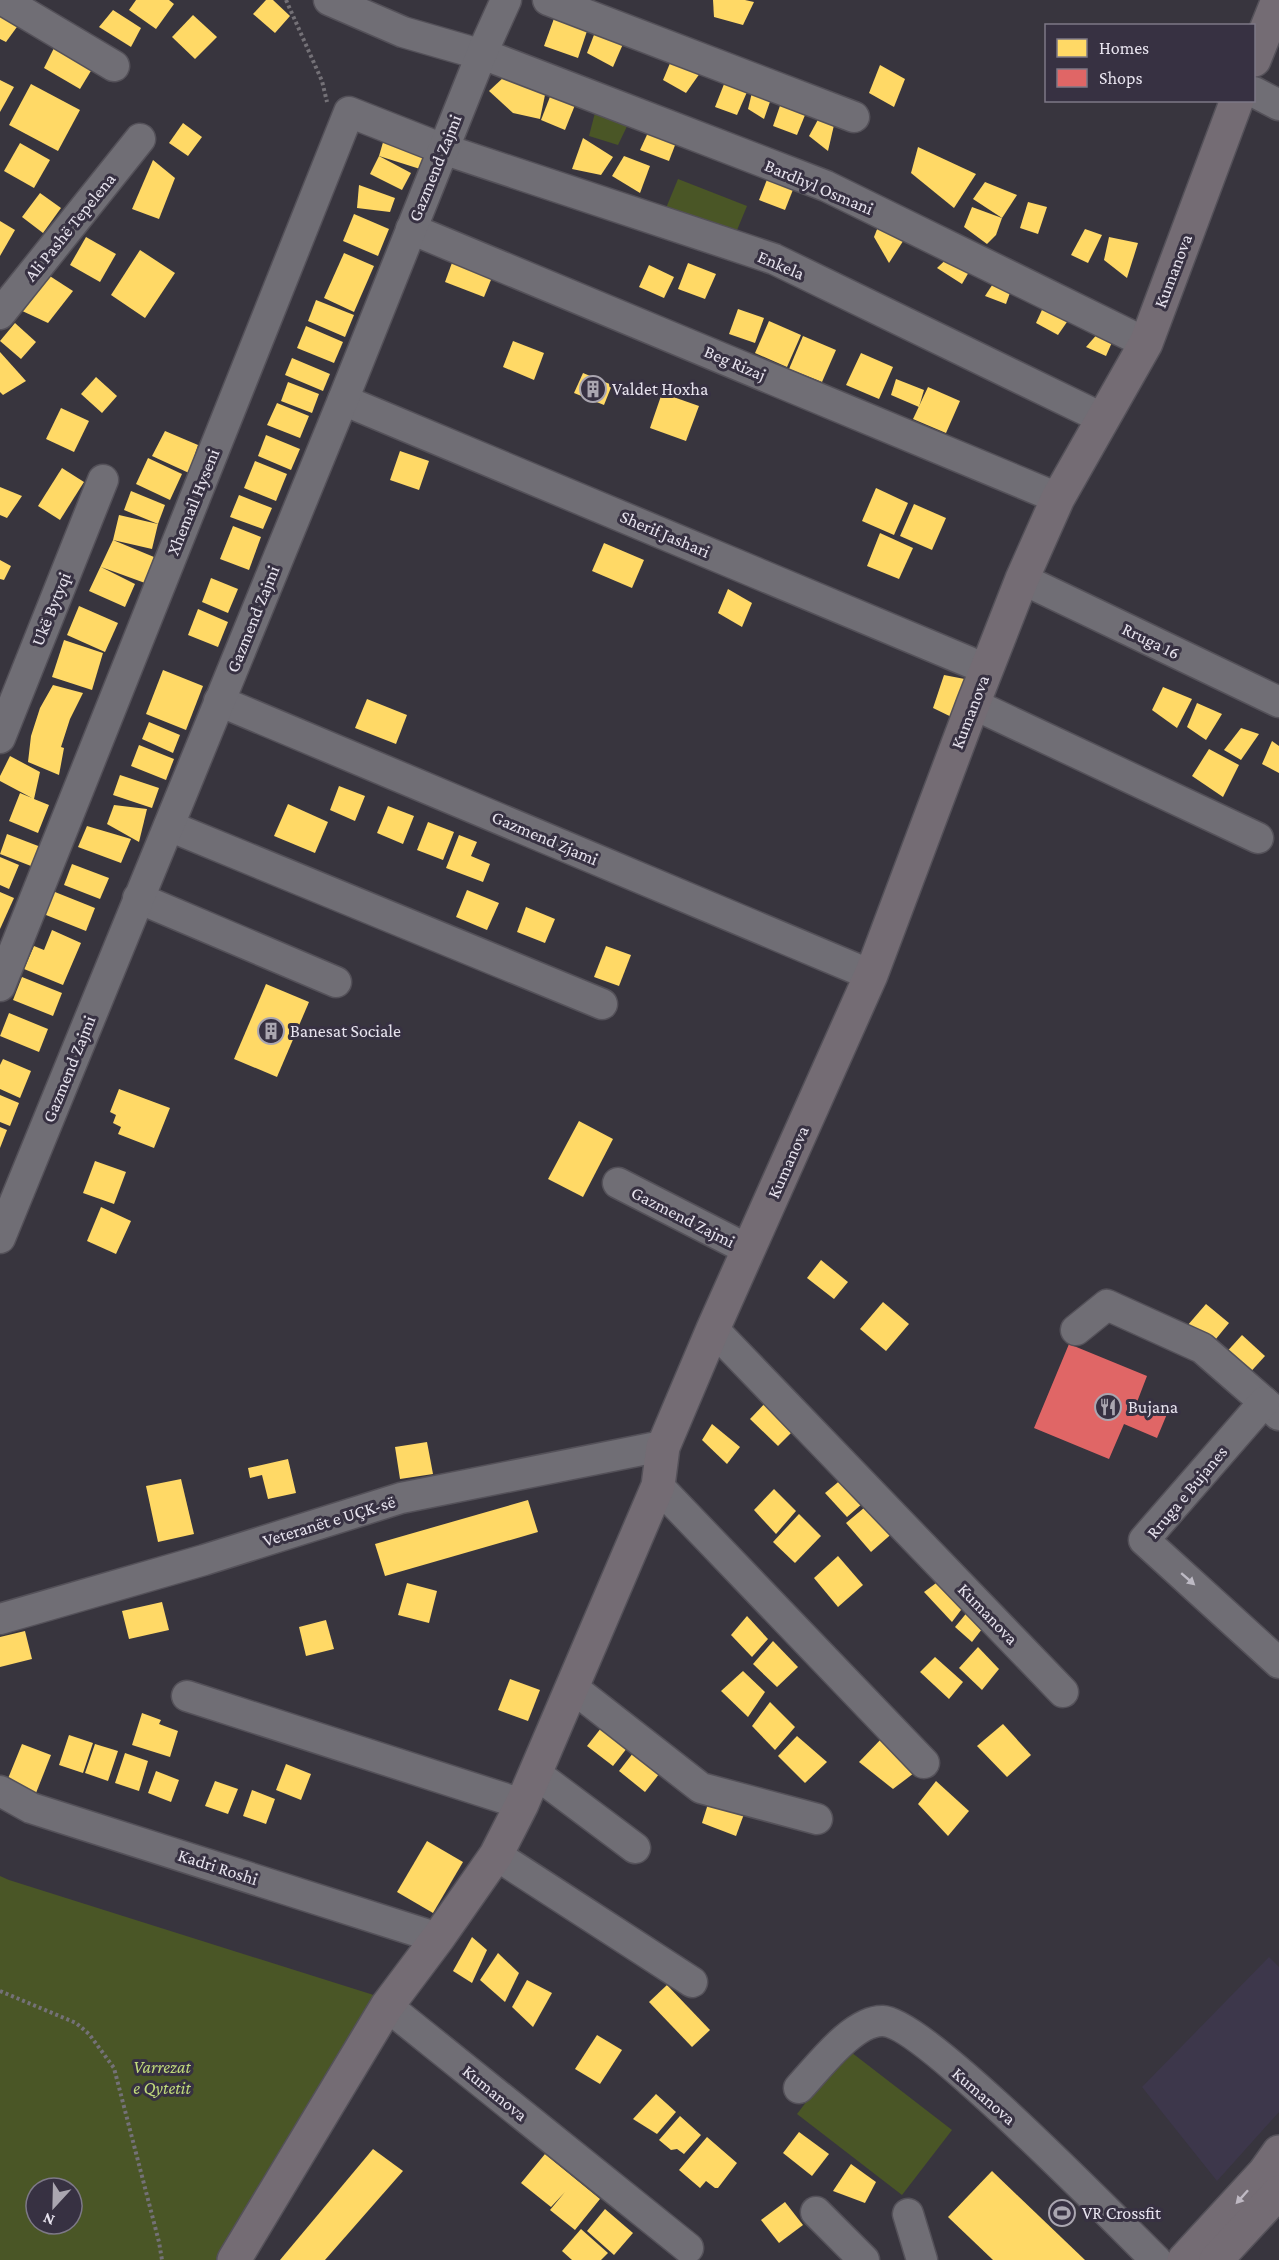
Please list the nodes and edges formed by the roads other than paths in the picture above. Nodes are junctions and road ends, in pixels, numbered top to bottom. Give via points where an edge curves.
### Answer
1 (3, 0) edge
2 (328, 0) edge
3 (506, 0) edge
4 (548, 0) edge
5 (1278, 0) edge
6 (482, 53) junction
7 (1255, 58) edge
8 (114, 66) dead end
9 (1255, 93) edge
10 (1236, 102) edge
11 (1279, 105) edge
12 (854, 117) dead end
13 (140, 139) dead end
14 (443, 149) junction
15 (411, 229) junction
16 (0, 314) edge
17 (1146, 343) junction
18 (343, 400) junction
19 (1104, 419) junction
20 (103, 480) dead end
21 (1058, 498) junction
22 (1022, 579) junction
23 (986, 669) junction
24 (219, 701) junction
25 (1279, 702) edge
26 (973, 704) junction
27 (0, 738) edge
28 (169, 826) junction
29 (1258, 838) dead end
30 (138, 898) junction
31 (872, 975) junction
32 (336, 982) dead end
33 (0, 986) edge
34 (602, 1004) dead end
35 (618, 1183) dead end
36 (0, 1238) edge
37 (749, 1250) junction
38 (713, 1329) junction
39 (1076, 1330) dead end
40 (1271, 1408) edge
41 (663, 1447) junction
42 (658, 1486) junction
43 (0, 1619) edge
44 (1279, 1663) edge
45 (573, 1688) junction
46 (1063, 1692) dead end
47 (187, 1696) dead end
48 (924, 1763) dead end
49 (535, 1773) junction
50 (0, 1791) edge
51 (522, 1804) junction
52 (817, 1819) dead end
53 (635, 1848) dead end
54 (496, 1855) junction
55 (438, 1938) junction
56 (692, 1982) dead end
57 (387, 2006) junction
58 (799, 2088) dead end
59 (1279, 2152) edge
60 (1279, 2192) edge
61 (816, 2212) dead end
62 (908, 2214) dead end
63 (688, 2248) dead end
64 (234, 2260) edge
65 (864, 2260) edge
66 (922, 2260) edge
67 (1156, 2260) edge
68 (1185, 2260) edge
69 (1216, 2260) edge

1 - 8 street
2 - 6 street, Bardhyl Osmani via 403,32
3 - 6 street, Gazmend Zajmi
4 - 12 street
5 - 7 main road
6 - 14 street, Gazmend Zajmi
6 - 17 street, Bardhyl Osmani via 826,186
9 - 11 street
10 - 17 main road, Kumanova
13 - 16 street, Ali Pashë Tepelena
14 - 15 street, Gazmend Zajmi
14 - 19 street, Enkela via 774,259
14 - 33 street, Xhemail Hyseni via 349,112
15 - 18 street, Gazmend Zajmi
15 - 21 street, Beg Rizaj
17 - 19 main road, Kumanova
18 - 23 street, Sherif Jashari
18 - 24 street, Gazmend Zajmi
19 - 21 main road, Kumanova
20 - 27 street, Ukë Bytyqi
21 - 22 main road, Kumanova
22 - 23 main road, Kumanova
22 - 25 street, Rruga 16
23 - 26 main road, Kumanova
24 - 28 street, Gazmend Zajmi
24 - 31 street, Gazmend Zjami
26 - 29 street
26 - 31 main road, Kumanova
28 - 30 street, Gazmend Zajmi
28 - 34 street
30 - 32 street
30 - 36 street, Gazmend Zajmi
31 - 37 main road, Kumanova
35 - 37 street, Gazmend Zajmi
37 - 38 main road, Kumanova
38 - 41 main road, Kumanova
38 - 46 street, Kumanova
39 - 40 street via 1107,1305 1202,1348
40 -> 44 street, Rruga e Bujanes via 1144,1540
41 - 42 main road, Kumanova
41 - 43 street, Veteranët e UÇK-së via 401,1498
42 - 45 main road, Kumanova
42 - 48 street
45 - 49 main road, Kumanova
45 - 52 street via 701,1788
47 - 51 street
49 - 51 main road, Kumanova
49 - 53 street
50 - 55 street, Kadri Roshi via 31,1808
51 - 54 main road, Kumanova
54 - 55 main road, Kumanova
54 - 56 street
55 - 57 main road, Kumanova
57 - 63 street, Kumanova
57 - 64 main road, Kumanova
58 - 67 street, Kumanova via 846,2037 868,2024 893,2023 998,2106
59 -> 68 main road
60 - 69 main road
61 - 65 street
62 - 66 street

